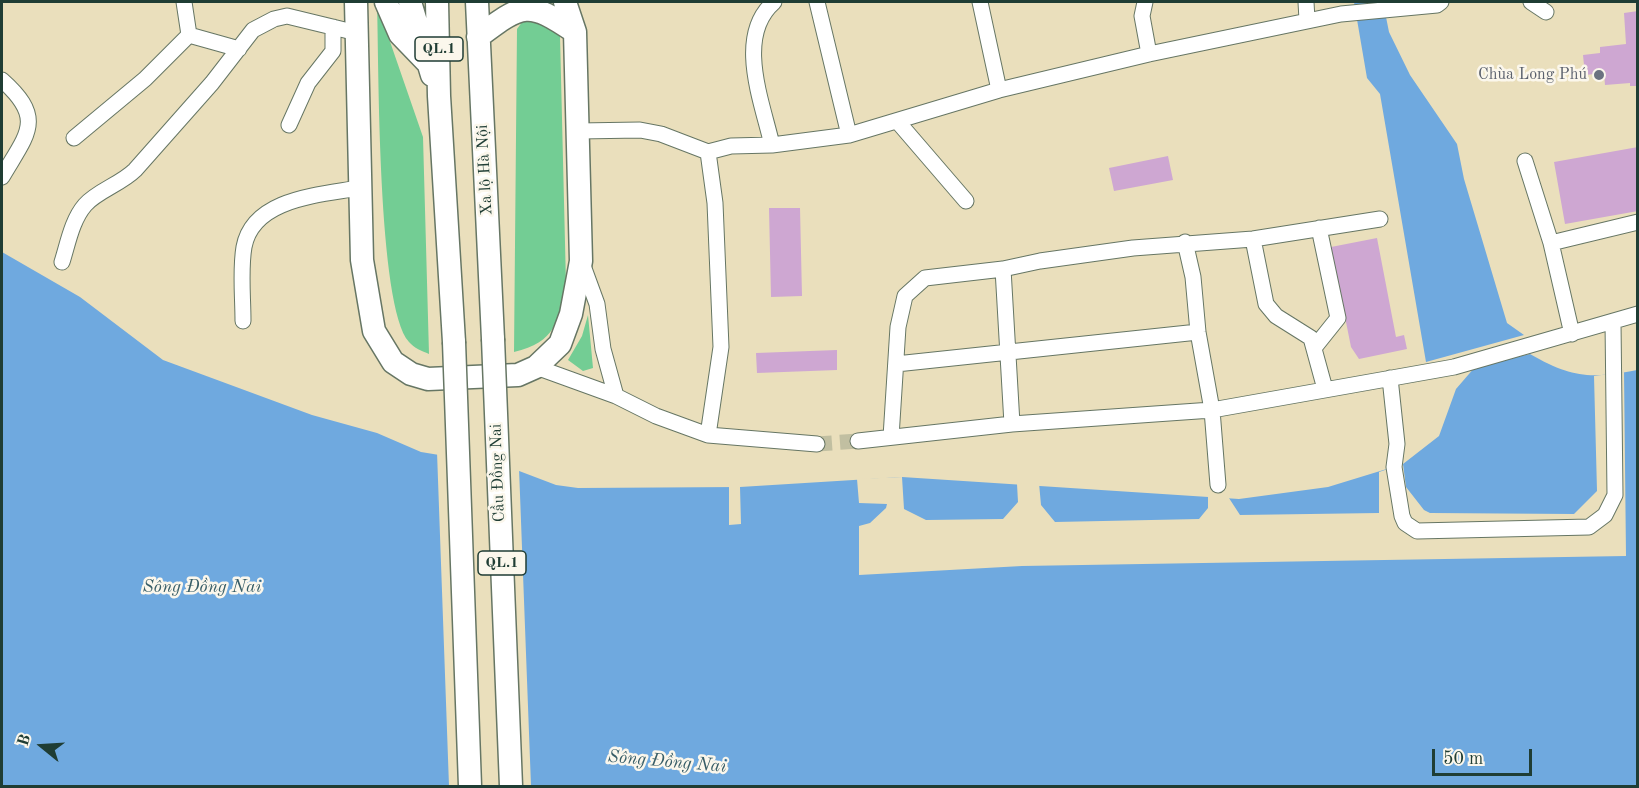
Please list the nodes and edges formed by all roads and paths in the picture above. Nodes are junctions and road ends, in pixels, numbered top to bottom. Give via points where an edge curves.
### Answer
1 (184, 2) edge
2 (356, 2) edge
3 (386, 2) edge
4 (410, 2) edge
5 (437, 2) edge
6 (477, 2) edge
7 (566, 2) edge
8 (774, 2) edge
9 (817, 2) edge
10 (980, 2) edge
11 (1145, 2) edge
12 (1306, 2) edge
13 (1441, 2) edge
14 (1531, 2) edge
15 (1546, 12) dead end
16 (1307, 20) junction
17 (333, 27) junction
18 (574, 32) junction
19 (357, 33) junction
20 (189, 35) junction
21 (478, 37) junction
22 (239, 49) junction
23 (1149, 54) junction
24 (429, 64) junction
25 (2, 80) edge
26 (999, 90) junction
27 (439, 96) junction
28 (898, 122) junction
29 (289, 125) dead end
30 (579, 130) junction
31 (849, 135) junction
32 (74, 138) dead end
33 (772, 145) junction
34 (708, 152) junction
35 (1525, 161) dead end
36 (2, 177) edge
37 (359, 188) junction
38 (966, 201) dead end
39 (1380, 219) dead end
40 (1638, 222) edge
41 (1319, 228) junction
42 (1253, 239) junction
43 (1185, 242) junction
44 (1551, 243) junction
45 (581, 261) junction
46 (62, 262) dead end
47 (1003, 269) junction
48 (1638, 314) edge
49 (243, 321) dead end
50 (1612, 322) junction
51 (1198, 332) junction
52 (1572, 334) junction
53 (493, 339) joint
54 (1314, 348) junction
55 (1008, 351) junction
56 (896, 364) junction
57 (536, 367) junction
58 (1390, 378) junction
59 (1325, 389) junction
60 (616, 396) junction
61 (1212, 410) junction
62 (1012, 424) junction
63 (708, 435) junction
64 (891, 437) junction
65 (858, 441) tunnel mouth
66 (816, 444) tunnel mouth
67 (1218, 486) dead end
68 (470, 786) edge
69 (511, 786) edge

1 - 20 street
2 - 19 highway
3 - 24 highway, QL.1 via 400,34
4 - 24 highway, QL.1
5 - 27 highway, QL.1
6 - 21 highway, Xa lộ Hà Nội / QL.1
7 - 18 highway
8 - 33 street via 761,13 754,39 755,69
9 - 31 street
10 - 26 street
11 - 23 street via 1142,16
12 - 16 street
13 - 16 street
14 - 15 street
16 - 23 street
17 - 19 street
17 - 22 street via 287,16 274,19 253,30
17 - 29 street via 333,51 308,83
18 - 21 highway via 554,15 527,5 512,11
18 - 30 highway
19 - 37 highway
20 - 22 street
20 - 32 street via 145,79
21 - 53 highway, Xa lộ Hà Nội / QL.1
22 - 46 street via 135,170 86,203 76,218
23 - 26 street
24 - 27 highway, QL.1
25 - 36 street via 23,102 29,128
26 - 28 street
27 - 68 highway, QL.1, bridge via 454,342
28 - 31 street
28 - 38 street
30 - 34 street via 640,130
30 - 45 highway
31 - 33 street
33 - 34 street via 731,146
34 - 63 street via 715,203 721,347
35 - 44 street
37 - 49 street via 295,200 260,216 248,232 244,248
37 - 57 highway via 362,260 374,331 393,362 428,379 503,378
39 - 41 street
40 - 44 street
41 - 42 street
41 - 54 street via 1338,318
42 - 43 street
42 - 54 street via 1266,304 1276,316 1311,338
43 - 47 street
43 - 51 street
44 - 52 street
45 - 57 highway via 571,314 560,344
45 - 60 street via 597,304 603,349
47 - 55 street
47 - 56 street via 925,278 915,286 905,296
48 - 50 street
50 - 52 street
50 - 58 street via 1615,495 1605,515 1589,527 1417,531 1411,528 1401,516 1394,467 1397,444
51 - 55 street
51 - 61 street
52 - 58 street via 1454,367
53 - 69 highway, Cầu Đồng Nai / QL.1, bridge
54 - 59 street
55 - 56 street
55 - 62 street
56 - 64 street
57 - 60 street
58 - 59 street
59 - 61 street
60 - 63 street
61 - 62 street
61 - 67 street
62 - 64 street
63 - 66 street
64 - 65 street

